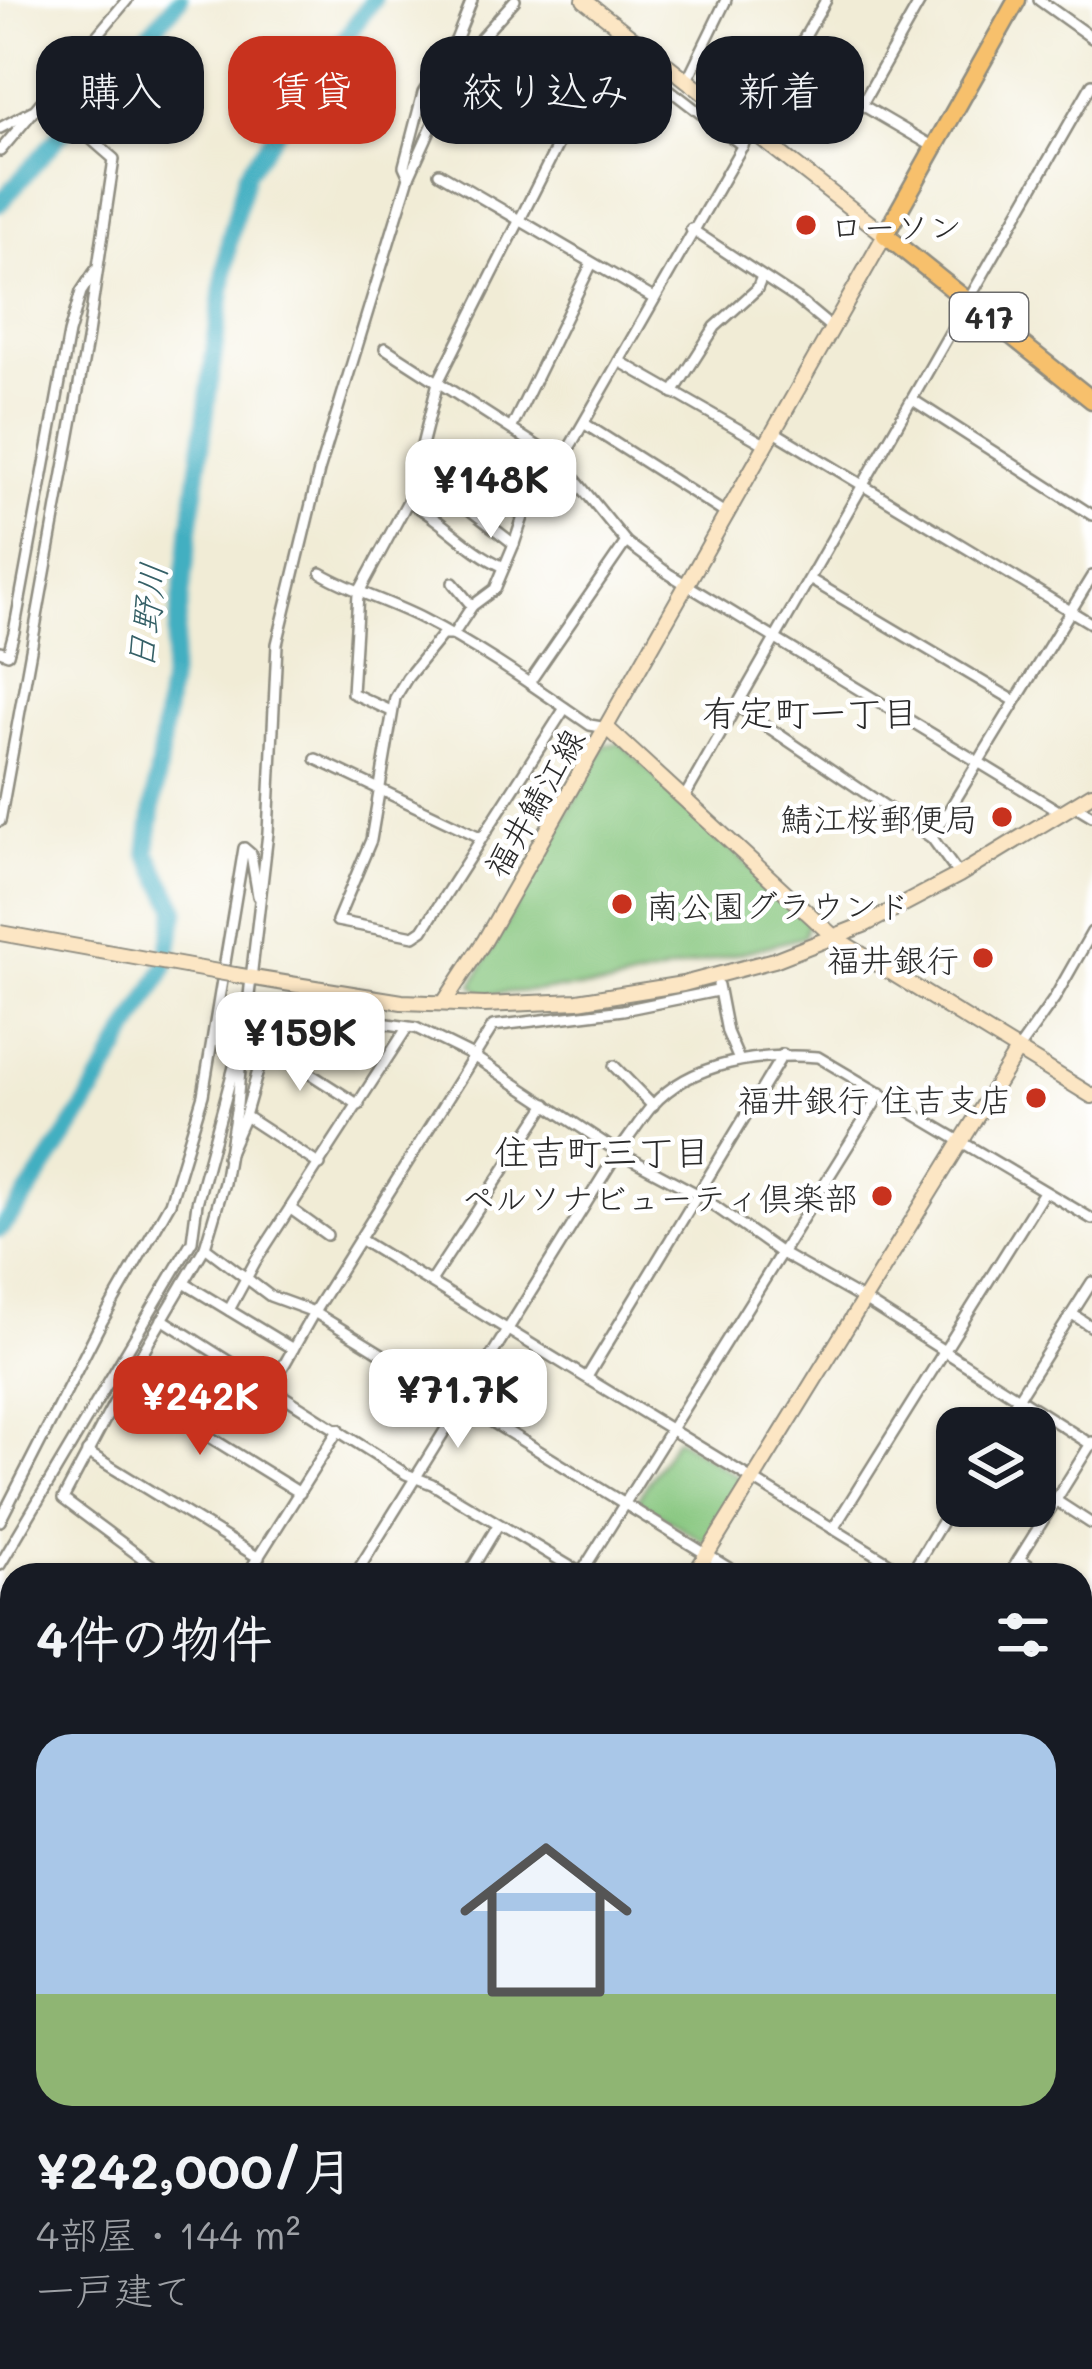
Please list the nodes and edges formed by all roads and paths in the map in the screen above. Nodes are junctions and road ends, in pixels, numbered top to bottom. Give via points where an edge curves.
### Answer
1 (127, 0) edge
2 (472, 0) edge
3 (515, 0) edge
4 (584, 0) edge
5 (726, 0) edge
6 (826, 0) edge
7 (921, 0) edge
8 (1017, 0) edge
9 (1039, 0) edge
10 (97, 36) edge
11 (805, 36) edge
12 (1092, 38) edge
13 (688, 80) junction
14 (1092, 84) edge
15 (696, 86) edge
16 (864, 100) edge
17 (864, 105) edge
18 (36, 110) joint
19 (0, 128) edge
20 (96, 144) edge
21 (770, 144) edge
22 (742, 146) joint
23 (934, 147) junction
24 (0, 151) edge
25 (439, 173) dead end
26 (409, 177) junction
27 (519, 219) junction
28 (692, 230) junction
29 (885, 235) junction
30 (592, 262) junction
31 (97, 267) junction
32 (761, 279) junction
33 (653, 298) junction
34 (968, 301) junction
35 (833, 329) junction
36 (385, 348) dead end
37 (619, 361) junction
38 (438, 382) junction
39 (673, 393) junction
40 (914, 400) junction
41 (1092, 400) edge
42 (585, 424) junction
43 (512, 427) junction
44 (770, 438) junction
45 (545, 451) junction
46 (560, 464) junction
47 (501, 471) dead end
48 (865, 484) junction
49 (468, 492) dead end
50 (529, 494) junction
51 (408, 501) junction
52 (463, 504) dead end
53 (728, 514) junction
54 (1092, 514) edge
55 (524, 517) junction
56 (626, 542) junction
57 (514, 544) junction
58 (504, 567) junction
59 (320, 573) dead end
60 (1092, 576) edge
61 (811, 580) junction
62 (453, 583) dead end
63 (688, 586) junction
64 (358, 594) junction
65 (472, 606) junction
66 (1070, 610) junction
67 (1092, 624) edge
68 (453, 635) junction
69 (776, 640) junction
70 (0, 651) edge
71 (529, 683) junction
72 (1015, 701) junction
73 (737, 706) junction
74 (565, 708) junction
75 (391, 711) junction
76 (607, 728) junction
77 (316, 759) dead end
78 (978, 762) junction
79 (380, 789) junction
80 (1092, 794) edge
81 (3, 795) edge
82 (684, 798) junction
83 (1068, 809) junction
84 (1092, 816) edge
85 (0, 821) edge
86 (480, 837) junction
87 (932, 838) junction
88 (959, 874) junction
89 (260, 908) junction
90 (1092, 932) edge
91 (0, 933) edge
92 (835, 938) junction
93 (720, 974) junction
94 (252, 978) junction
95 (717, 991) junction
96 (445, 1001) junction
97 (407, 1028) junction
98 (265, 1045) junction
99 (1017, 1051) junction
100 (783, 1054) junction
101 (473, 1056) junction
102 (740, 1060) junction
103 (235, 1063) junction
104 (614, 1066) dead end
105 (881, 1093) junction
106 (1092, 1096) edge
107 (548, 1104) junction
108 (358, 1105) junction
109 (652, 1106) junction
110 (245, 1116) junction
111 (962, 1140) junction
112 (618, 1152) junction
113 (227, 1156) junction
114 (320, 1165) junction
115 (1044, 1192) junction
116 (699, 1195) junction
117 (291, 1209) junction
118 (1092, 1219) edge
119 (327, 1235) dead end
120 (361, 1240) junction
121 (205, 1247) junction
122 (781, 1253) junction
123 (248, 1279) junction
124 (431, 1281) junction
125 (1092, 1282) edge
126 (184, 1283) junction
127 (864, 1300) junction
128 (229, 1310) junction
129 (314, 1312) junction
130 (1072, 1314) junction
131 (162, 1318) junction
132 (1092, 1327) edge
133 (509, 1330) junction
134 (293, 1349) junction
135 (943, 1351) junction
136 (587, 1376) junction
137 (124, 1384) junction
138 (272, 1386) junction
139 (1018, 1397) junction
140 (460, 1402) junction
141 (1012, 1407) edge
142 (339, 1429) junction
143 (673, 1429) junction
144 (1091, 1443) edge
145 (86, 1451) junction
146 (417, 1477) junction
147 (755, 1478) junction
148 (300, 1493) junction
149 (1056, 1498) edge
150 (1056, 1501) edge
151 (625, 1502) junction
152 (0, 1520) edge
153 (1092, 1524) edge
154 (498, 1525) junction
155 (939, 1527) edge
156 (1039, 1527) edge
157 (833, 1529) junction
158 (707, 1554) junction
159 (259, 1558) junction
160 (1019, 1559) junction
161 (1, 1563) edge
162 (149, 1563) edge
163 (255, 1563) edge
164 (363, 1563) edge
165 (476, 1563) edge
166 (562, 1563) edge
167 (587, 1563) edge
168 (701, 1563) edge
169 (721, 1563) edge
170 (889, 1563) edge
171 (916, 1563) edge
172 (1016, 1563) edge
173 (1025, 1563) edge

1 - 10 street
2 - 26 street via 423,93 404,166
3 - 26 street via 452,81
4 - 13 street
5 - 13 street
6 - 11 street
7 - 16 street
8 - 23 highway
9 - 12 street
13 - 15 street
14 - 34 street
17 - 23 street
18 - 19 street
18 - 24 street
20 - 31 street via 114,159
21 - 29 street
22 - 27 street via 609,44
22 - 28 street
23 - 29 highway
25 - 27 street
26 - 89 street via 345,376 278,644
27 - 30 street
27 - 38 street
28 - 32 street
28 - 33 street
29 - 34 highway, 417
29 - 35 street, 福井鯖江線
30 - 33 street
30 - 43 street
31 - 70 street via 69,333 14,632 8,654
31 - 81 street
32 - 35 street
32 - 39 street via 715,327
33 - 37 street
34 - 40 street
34 - 41 highway, 417
35 - 44 street, 福井鯖江線
36 - 38 street
37 - 39 street
37 - 42 street
38 - 43 street
38 - 51 street
39 - 44 street
40 - 48 street
40 - 54 street
42 - 46 street
42 - 53 street
43 - 45 street
44 - 48 street
44 - 53 street, 福井鯖江線
45 - 46 street
45 - 50 street
46 - 56 street
47 - 50 street
48 - 61 street
48 - 66 street
49 - 55 street via 491,489
50 - 55 street
51 - 58 street
51 - 64 street
52 - 57 street
53 - 63 street, 福井鯖江線
55 - 57 street
56 - 63 street
56 - 71 street
57 - 58 street
58 - 65 street via 495,589
59 - 64 street
60 - 66 street
61 - 69 street
61 - 72 street
62 - 65 street
63 - 69 street
63 - 76 street, 福井鯖江線
64 - 68 street
64 - 75 street via 352,693
65 - 68 street
66 - 67 street
66 - 72 street
68 - 71 street
68 - 75 street via 442,635 407,677
69 - 73 street
69 - 78 street
71 - 74 street
72 - 78 street
73 - 82 street
73 - 87 street
74 - 76 street
74 - 86 street
75 - 79 street
76 - 82 street
76 - 96 street, 福井鯖江線
77 - 79 street
78 - 83 street
78 - 87 street
79 - 86 street
79 - 86 street via 365,860 337,922 414,936
80 - 83 street
81 - 85 street
82 - 92 street
83 - 84 street
83 - 88 street
87 - 88 street
88 - 92 street
89 - 94 street
89 - 152 street via 244,848 203,1095 170,1203
90 - 99 street
91 - 94 street, bridge
92 - 93 street
92 - 99 street
93 - 95 street
93 - 96 street via 578,1001
94 - 96 street via 402,1002
94 - 103 street
95 - 101 street via 493,1026
95 - 102 street
97 - 98 street via 276,1008
97 - 101 street
97 - 108 street
98 - 108 street
98 - 110 street
99 - 106 street
99 - 111 street
100 - 102 street
100 - 105 street via 818,1057
100 - 116 street
101 - 107 street
101 - 120 street
102 - 109 street via 675,1086
103 - 113 street
103 - 161 street via 192,1241
104 - 109 street
105 - 111 street
105 - 122 street
107 - 112 street
107 - 124 street
108 - 114 street
109 - 112 street
110 - 113 street
110 - 114 street
111 - 115 street
111 - 127 street
112 - 116 street
112 - 133 street
113 - 121 street
114 - 117 street
115 - 118 street
115 - 135 street
116 - 122 street
116 - 136 street
117 - 119 street
117 - 123 street
120 - 124 street
120 - 129 street
121 - 123 street
121 - 126 street
122 - 127 street
122 - 143 street
123 - 128 street
123 - 129 street
124 - 133 street
125 - 130 street
126 - 128 street
126 - 131 street
127 - 135 street
127 - 147 street
128 - 134 street
129 - 134 street
129 - 140 street
130 - 132 street
130 - 139 street
131 - 137 street
131 - 138 street
133 - 136 street
133 - 140 street
134 - 138 street
135 - 139 street
135 - 157 street
136 - 143 street
137 - 145 street
137 - 148 street
138 - 142 street
139 - 141 street
139 - 144 street
140 - 146 street
140 - 151 street
142 - 146 street
142 - 148 street
143 - 147 street
143 - 151 street
144 - 149 street
145 - 159 street
145 - 162 street via 63,1499
146 - 154 street
146 - 164 street
147 - 157 street
147 - 158 street
148 - 159 street
150 - 153 street
151 - 158 street
151 - 167 street
154 - 165 street
154 - 166 street
155 - 171 street
156 - 160 street
157 - 170 street
158 - 168 street
158 - 169 street
159 - 163 street
160 - 172 street
160 - 173 street

